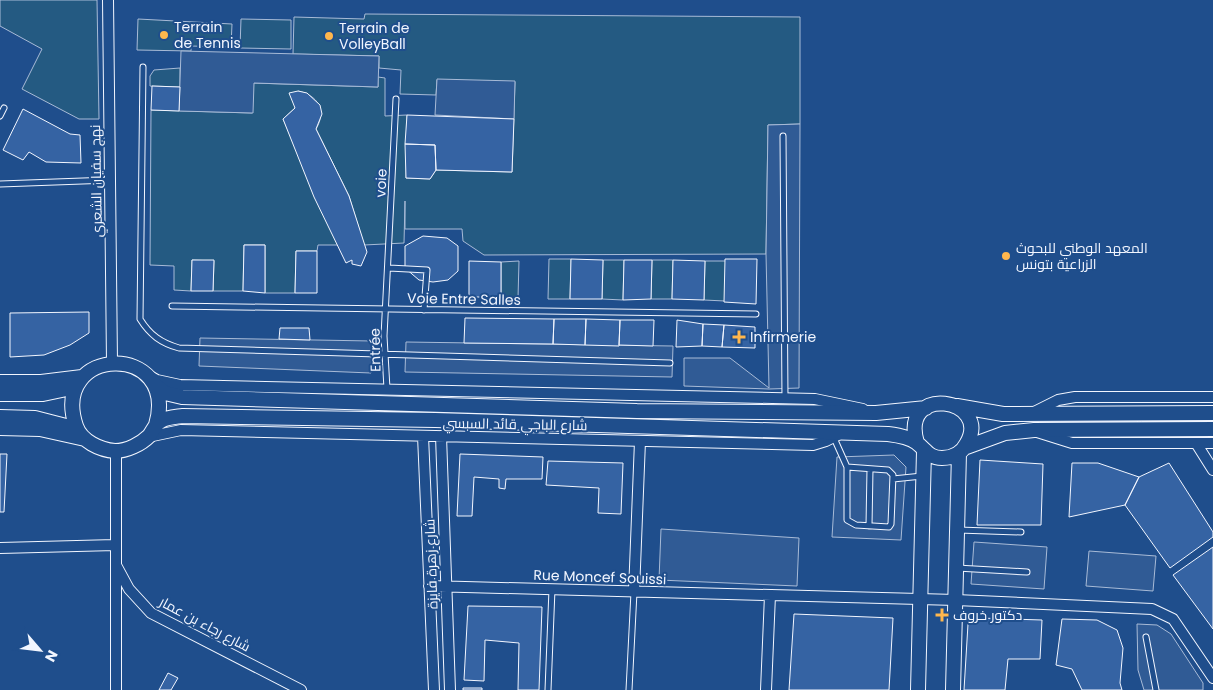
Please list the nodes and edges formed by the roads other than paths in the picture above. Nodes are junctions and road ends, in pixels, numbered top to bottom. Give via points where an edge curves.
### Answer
1 (108, 0) edge
2 (144, 67) dead end
3 (396, 99) dead end
4 (4, 108) dead end
5 (0, 116) edge
6 (783, 136) dead end
7 (110, 180) junction
8 (0, 184) edge
9 (389, 268) junction
10 (172, 306) dead end
11 (387, 310) junction
12 (424, 310) junction
13 (756, 314) dead end
14 (385, 354) junction
15 (112, 362) junction
16 (670, 363) dead end
17 (150, 380) junction
18 (0, 382) edge
19 (79, 382) junction
20 (387, 389) junction
21 (0, 394) edge
22 (1213, 397) edge
23 (785, 398) junction
24 (957, 406) junction
25 (926, 408) junction
26 (876, 413) junction
27 (1213, 413) edge
28 (1030, 414) junction
29 (0, 417) edge
30 (0, 428) edge
31 (1213, 429) edge
32 (1034, 430) junction
33 (152, 431) junction
34 (81, 434) junction
35 (839, 435) junction
36 (423, 436) junction
37 (441, 436) junction
38 (640, 441) junction
39 (1196, 443) junction
40 (1213, 443) edge
41 (920, 447) junction
42 (116, 451) junction
43 (961, 451) junction
44 (847, 467) junction
45 (870, 469) junction
46 (1213, 470) edge
47 (923, 476) junction
48 (893, 479) junction
49 (869, 526) junction
50 (957, 530) junction
51 (1021, 532) dead end
52 (115, 545) junction
53 (0, 548) edge
54 (115, 562) junction
55 (957, 568) junction
56 (1027, 572) dead end
57 (429, 586) junction
58 (446, 586) junction
59 (552, 589) junction
60 (634, 592) junction
61 (770, 595) junction
62 (921, 599) junction
63 (956, 600) junction
64 (1146, 637) dead end
65 (1213, 678) edge
66 (116, 690) edge
67 (302, 690) edge
68 (434, 690) edge
69 (450, 690) edge
70 (548, 690) edge
71 (629, 690) edge
72 (766, 690) edge
73 (918, 690) edge
74 (953, 690) edge
75 (1156, 690) edge

1 - 7 street, نهج سفيان الشعري
2 - 14 lane via 140,319 147,330 167,345 179,348
3 - 9 lane, voie
4 - 5 lane
6 - 23 lane
7 - 8 lane
7 - 15 street, نهج سفيان الشعري
9 - 11 lane
9 - 12 lane via 427,270
10 - 11 lane, Voie Entre Salles
11 - 12 lane, Voie Entre Salles
11 - 14 lane, Entrée
12 - 13 lane, Voie Entre Salles
14 - 16 lane
14 - 20 lane, Entrée
15 - 17 street via 130,364
15 - 19 street via 95,367
17 - 20 street via 180,385
17 - 26 street via 165,393 182,397 637,411
17 - 33 street via 159,398 160,412
18 - 19 street
19 - 21 street via 43,394
19 - 34 street via 71,408
20 - 23 street
22 - 28 street via 1075,397 1058,400
23 - 26 street via 834,402
24 - 25 street via 943,402
24 - 28 street via 990,414
24 - 43 street via 966,415 971,432
25 - 26 street
25 - 41 street via 915,424 914,434
27 - 28 street
29 - 34 street via 35,418
30 - 34 street
31 - 32 street
32 - 39 street via 1072,443
32 - 43 street via 1005,433
33 - 35 street via 170,418 183,416 435,420
33 - 36 street, شارع الباجي قائد السبسي
33 - 42 street via 134,447
34 - 42 street via 99,448
35 - 38 street, شارع الباجي قائد السبسي via 813,444
35 - 41 street via 896,435
35 - 44 lane
36 - 37 street, شارع الباجي قائد السبسي
36 - 57 street, شارع زهرة فايزة
37 - 38 street, شارع الباجي قائد السبسي
37 - 58 street, شارع زهرة فايزة
38 - 60 street
39 - 40 street
39 - 46 street
41 - 43 street via 941,458
41 - 47 street
42 - 52 street
43 - 50 street
44 - 45 lane
44 - 49 lane via 847,520
45 - 48 lane via 888,470
45 - 49 lane
47 - 48 lane
47 - 62 street
48 - 49 lane via 891,524 885,528
50 - 51 lane
50 - 55 street
52 - 53 street
52 - 54 street
54 - 66 street
54 - 67 street, شارع رجاء بن عمار via 129,589 151,613
55 - 56 lane
55 - 63 street
57 - 58 street, Rue Moncef Souissi
57 - 68 street, شارع زهرة فايزة
58 - 59 street, Rue Moncef Souissi
58 - 69 street, شارع زهرة فايزة
59 - 60 street, Rue Moncef Souissi
59 - 70 lane
60 - 61 street, Rue Moncef Souissi
60 - 71 lane
61 - 62 street, Rue Moncef Souissi
61 - 72 street
62 - 63 street, Rue Moncef Souissi
62 - 73 street
63 - 65 street, Rue Moncef Souissi via 1159,611 1173,619
63 - 74 street
64 - 75 lane

